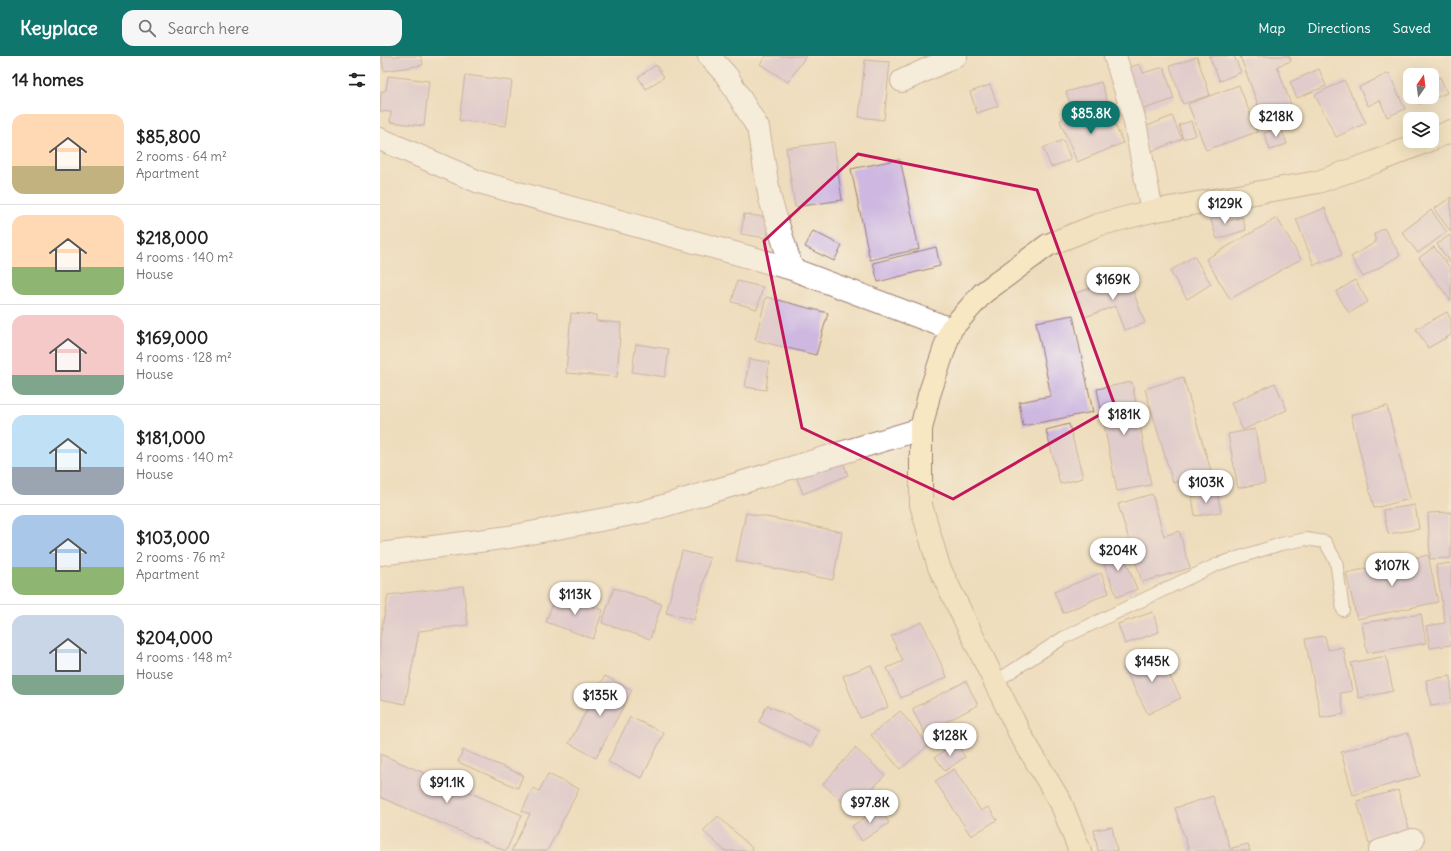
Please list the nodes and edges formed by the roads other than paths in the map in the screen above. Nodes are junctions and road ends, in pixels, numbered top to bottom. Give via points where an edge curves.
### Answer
1 (709, 56) edge
2 (956, 56) edge
3 (1115, 56) edge
4 (902, 81) dead end
5 (1451, 131) edge
6 (1439, 136) edge
7 (380, 139) edge
8 (1410, 148) edge
9 (1152, 211) junction
10 (792, 269) junction
11 (951, 329) junction
12 (921, 428) junction
13 (380, 554) edge
14 (1343, 610) dead end
15 (995, 682) junction
16 (1413, 840) dead end
17 (1080, 851) edge
18 (1380, 851) edge

1 - 10 street via 727,76 758,128 770,199
2 - 4 street
3 - 9 street via 1134,118
5 - 6 street
7 - 10 street via 479,182
8 - 9 street via 1318,182
9 - 11 street via 1098,225 1048,245 983,293
10 - 11 street
11 - 12 street via 929,394
12 - 13 street via 643,512 509,537
12 - 15 street via 921,505 939,567
14 - 15 lane via 1336,560 1326,542 1306,538 1218,564 1063,638
15 - 17 street via 1020,734 1061,803
16 - 18 street

